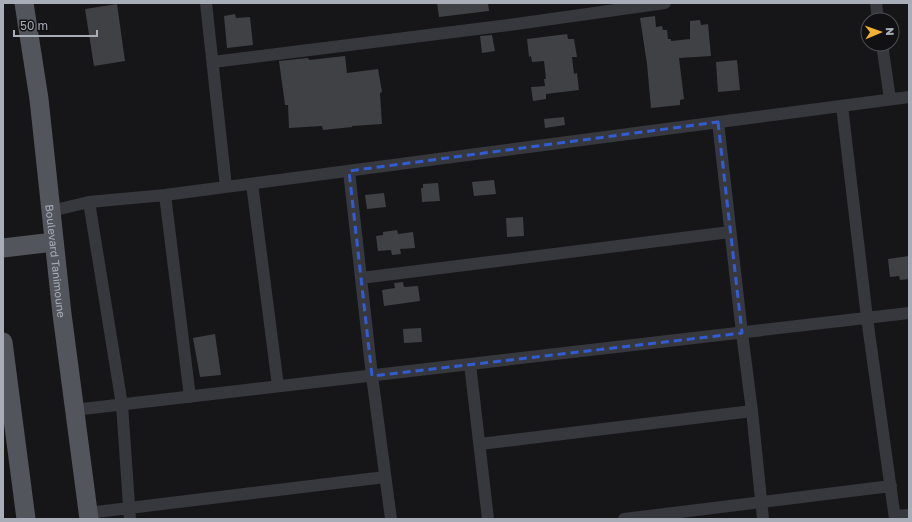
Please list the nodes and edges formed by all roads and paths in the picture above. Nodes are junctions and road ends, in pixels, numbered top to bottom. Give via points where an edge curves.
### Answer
1 (24, 3) edge
2 (206, 3) edge
3 (665, 3) edge
4 (883, 52) edge
5 (213, 62) junction
6 (909, 97) edge
7 (890, 99) junction
8 (842, 106) junction
9 (718, 122) junction
10 (350, 171) junction
11 (252, 184) junction
12 (226, 187) junction
13 (164, 196) junction
14 (89, 202) junction
15 (51, 211) junction
16 (730, 232) junction
17 (54, 242) junction
18 (3, 248) edge
19 (361, 278) junction
20 (909, 313) edge
21 (867, 318) junction
22 (742, 333) junction
23 (3, 342) edge
24 (470, 364) junction
25 (372, 376) junction
26 (5, 385) edge
27 (278, 386) junction
28 (190, 397) junction
29 (122, 405) junction
30 (74, 410) junction
31 (752, 411) junction
32 (480, 444) junction
33 (385, 477) junction
34 (891, 486) junction
35 (761, 503) junction
36 (129, 513) edge
37 (909, 515) edge
38 (88, 516) edge
39 (895, 518) edge
40 (26, 519) edge
41 (391, 519) edge
42 (488, 519) edge
43 (624, 519) edge
44 (763, 519) edge

1 - 15 main road, Boulevard Tanimoune via 39,100
2 - 5 street
3 - 5 street
4 - 7 street
5 - 12 street
6 - 7 street
7 - 8 street
8 - 9 street
8 - 21 street
9 - 10 street
9 - 16 street
10 - 11 street
10 - 19 street
11 - 12 street
11 - 27 street
12 - 13 street
13 - 14 street
13 - 28 street
14 - 15 street
14 - 29 street
15 - 17 main road, Boulevard Tanimoune
16 - 19 street
16 - 22 street
17 - 18 main road
17 - 30 main road, Boulevard Tanimoune
19 - 25 street
20 - 21 street
21 - 22 street
21 - 34 street
22 - 24 street
22 - 31 street
23 - 26 main road
24 - 25 street
24 - 32 street
25 - 27 street
25 - 33 street
26 - 40 main road
27 - 28 street
28 - 29 street
29 - 30 street
29 - 36 street
30 - 38 main road, Boulevard Tanimoune
31 - 32 street
31 - 35 street
32 - 42 street
33 - 36 street
33 - 41 street
34 - 35 street
34 - 39 street
35 - 43 street
35 - 44 street
36 - 38 street
37 - 39 street

